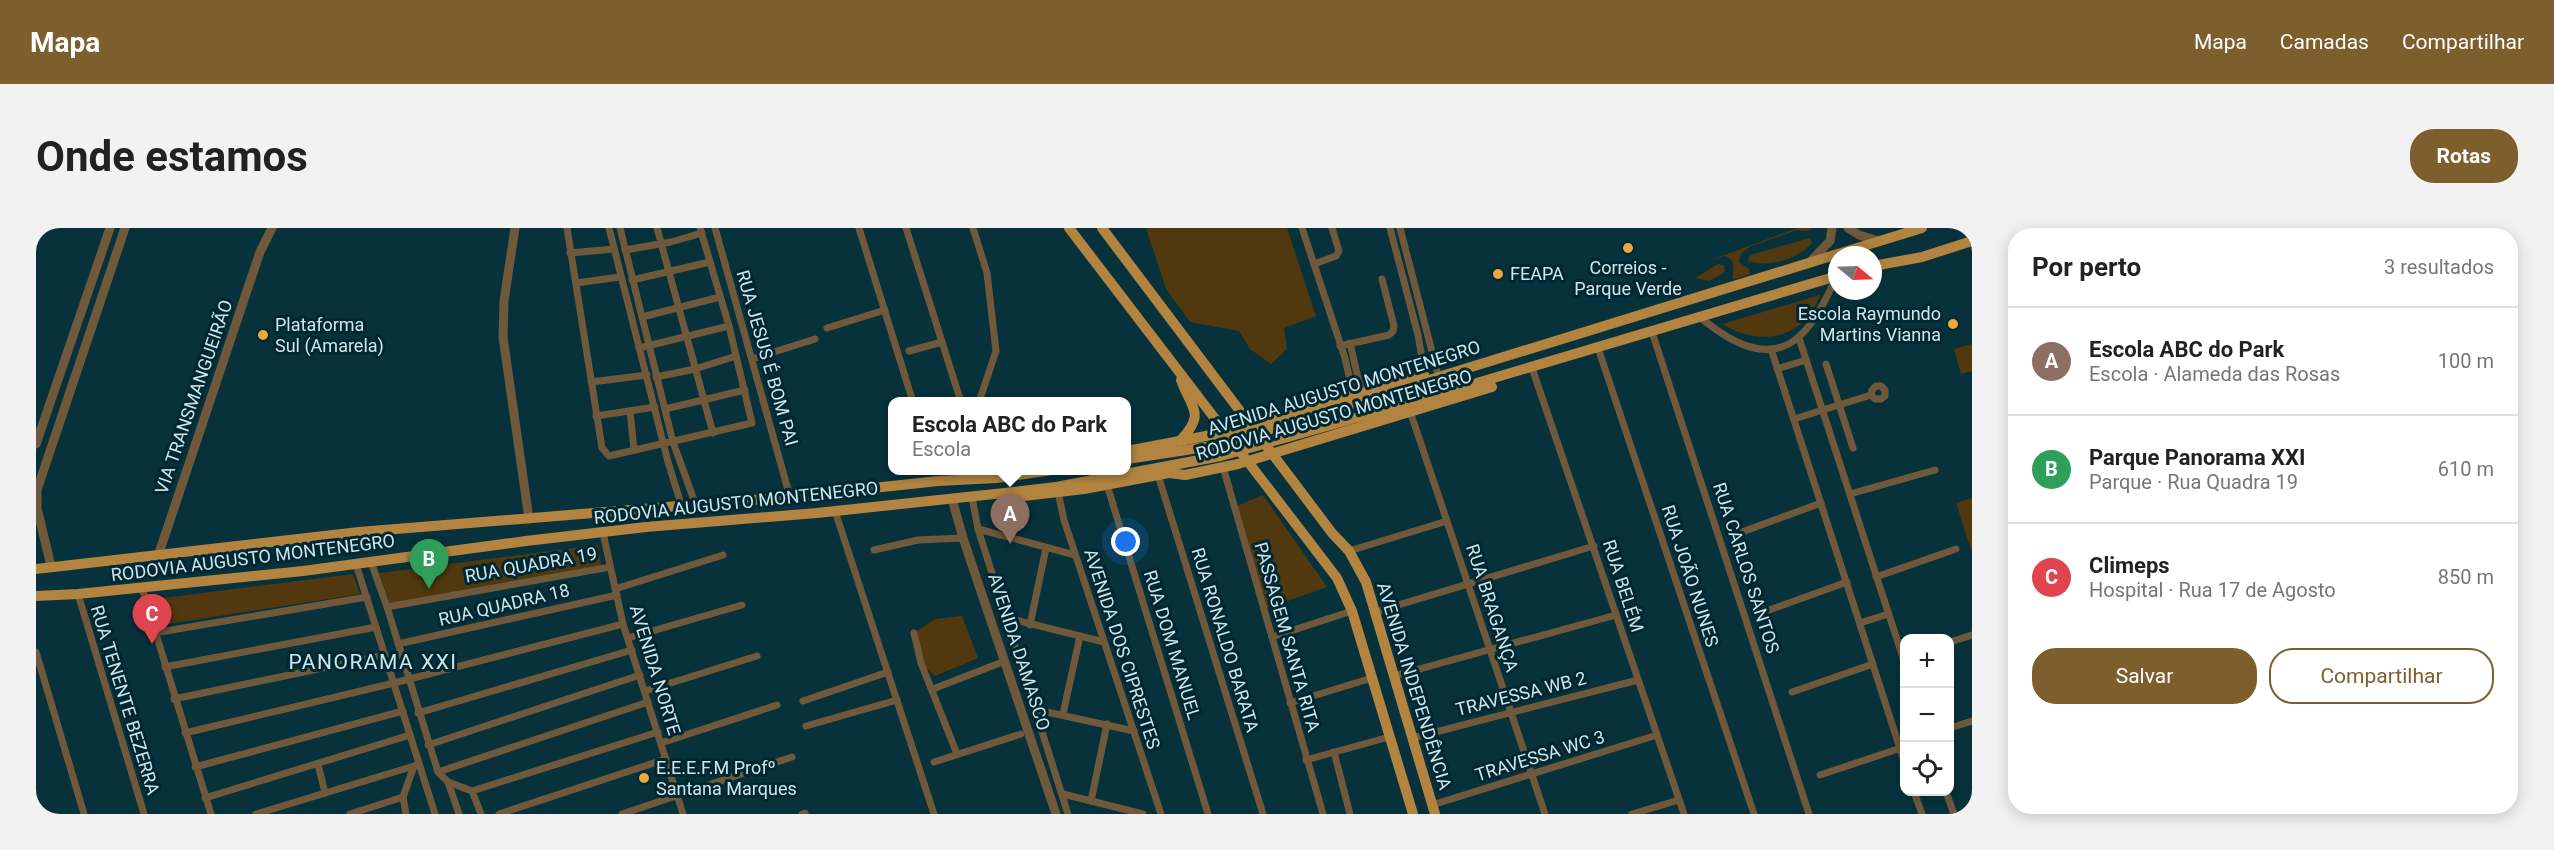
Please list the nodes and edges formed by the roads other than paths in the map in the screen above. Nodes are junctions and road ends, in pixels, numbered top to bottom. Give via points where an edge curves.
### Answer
1 (110, 228) edge
2 (125, 228) edge
3 (264, 228) edge
4 (272, 228) edge
5 (515, 228) edge
6 (567, 228) edge
7 (609, 228) edge
8 (620, 228) edge
9 (657, 228) edge
10 (715, 228) edge
11 (859, 228) edge
12 (906, 228) edge
13 (973, 228) edge
14 (1069, 228) edge
15 (1102, 228) edge
16 (1302, 228) edge
17 (1332, 228) edge
18 (1390, 228) edge
19 (1400, 228) edge
20 (1848, 228) edge
21 (1922, 228) edge
22 (701, 231) edge
23 (1832, 231) edge
24 (1972, 241) edge
25 (1881, 242) junction
26 (661, 244) junction
27 (614, 249) junction
28 (625, 250) junction
29 (260, 252) junction
30 (570, 253) junction
31 (710, 262) junction
32 (1809, 263) junction
33 (1314, 264) junction
34 (1882, 264) edge
35 (670, 272) junction
36 (620, 277) junction
37 (1382, 279) dead end
38 (1828, 279) edge
39 (632, 280) junction
40 (576, 283) junction
41 (1828, 295) edge
42 (720, 297) junction
43 (678, 308) junction
44 (885, 310) junction
45 (642, 317) junction
46 (1699, 317) junction
47 (729, 326) junction
48 (827, 328) dead end
49 (1652, 332) junction
50 (687, 338) junction
51 (1799, 338) junction
52 (815, 339) dead end
53 (942, 342) junction
54 (1350, 343) junction
55 (649, 346) junction
56 (1340, 346) junction
57 (639, 348) junction
58 (1598, 348) junction
59 (1771, 349) junction
60 (909, 351) dead end
61 (736, 356) junction
62 (752, 358) junction
63 (1500, 358) junction
64 (1806, 360) junction
65 (1826, 364) dead end
66 (1529, 368) junction
67 (695, 369) junction
68 (1177, 369) junction
69 (1777, 369) junction
70 (1437, 371) junction
71 (647, 375) junction
72 (1425, 375) junction
73 (656, 377) junction
74 (1358, 378) junction
75 (1350, 380) junction
76 (591, 382) junction
77 (1371, 389) junction
78 (746, 390) junction
79 (1353, 394) junction
80 (1871, 395) dead end
81 (911, 397) edge
82 (959, 397) edge
83 (981, 397) edge
84 (704, 399) junction
85 (1839, 405) junction
86 (1238, 406) junction
87 (655, 407) junction
88 (665, 410) junction
89 (630, 411) junction
90 (1410, 411) junction
91 (1822, 411) junction
92 (596, 416) junction
93 (1284, 417) junction
94 (1794, 419) junction
95 (1270, 420) junction
96 (1252, 425) junction
97 (1227, 432) junction
98 (713, 433) junction
99 (1185, 441) junction
100 (673, 442) junction
101 (36, 444) edge
102 (664, 444) junction
103 (1302, 444) junction
104 (1853, 448) dead end
105 (634, 450) junction
106 (1131, 450) edge
107 (1272, 454) junction
108 (1131, 458) edge
109 (1248, 461) junction
110 (1223, 468) junction
111 (1935, 470) dead end
112 (1131, 473) edge
113 (1164, 474) junction
114 (980, 475) edge
115 (1120, 475) edge
116 (936, 476) edge
117 (1107, 485) junction
118 (1058, 492) junction
119 (1850, 494) junction
120 (985, 495) junction
121 (790, 496) junction
122 (972, 497) junction
123 (952, 499) junction
124 (695, 503) junction
125 (1821, 503) junction
126 (681, 504) junction
127 (835, 511) junction
128 (529, 519) junction
129 (1447, 521) junction
130 (978, 529) junction
131 (603, 532) junction
132 (1742, 532) dead end
133 (963, 538) junction
134 (1594, 546) junction
135 (1046, 548) junction
136 (1956, 549) dead end
137 (874, 550) dead end
138 (1348, 551) junction
139 (159, 554) junction
140 (723, 555) dead end
141 (1076, 555) junction
142 (371, 562) junction
143 (356, 564) junction
144 (51, 566) junction
145 (610, 567) junction
146 (36, 569) edge
147 (1876, 577) junction
148 (1847, 582) junction
149 (1469, 586) junction
150 (142, 588) junction
151 (616, 592) junction
152 (78, 594) junction
153 (36, 596) edge
154 (367, 597) junction
155 (742, 605) dead end
156 (387, 607) junction
157 (1352, 611) junction
158 (1375, 612) junction
159 (1761, 613) dead end
160 (1888, 614) junction
161 (1616, 615) junction
162 (1007, 618) junction
163 (1860, 623) junction
164 (623, 624) junction
165 (1030, 626) junction
166 (376, 627) junction
167 (154, 633) junction
168 (914, 633) dead end
169 (1972, 635) edge
170 (1080, 636) junction
171 (1272, 637) junction
172 (628, 638) junction
173 (1954, 641) edge
174 (1104, 642) junction
175 (398, 644) junction
176 (1900, 647) edge
177 (1490, 648) junction
178 (632, 650) junction
179 (36, 652) edge
180 (385, 655) junction
181 (757, 656) dead end
182 (1005, 661) junction
183 (1873, 664) junction
184 (165, 667) junction
185 (888, 672) junction
186 (640, 675) junction
187 (1394, 676) junction
188 (1372, 678) junction
189 (408, 679) junction
190 (1638, 680) junction
191 (394, 683) junction
192 (933, 689) junction
193 (645, 691) junction
194 (1792, 692) dead end
195 (174, 699) junction
196 (897, 700) junction
197 (803, 701) dead end
198 (648, 702) junction
199 (1290, 703) junction
200 (777, 705) dead end
201 (1033, 709) junction
202 (403, 711) junction
203 (1511, 712) junction
204 (418, 713) junction
205 (1063, 714) junction
206 (1972, 721) edge
207 (1107, 724) junction
208 (806, 726) dead end
209 (1954, 727) edge
210 (1134, 730) junction
211 (658, 732) junction
212 (185, 733) junction
213 (1021, 734) dead end
214 (410, 735) junction
215 (1657, 735) junction
216 (1389, 737) junction
217 (1412, 738) junction
218 (661, 743) junction
219 (429, 745) junction
220 (1900, 748) joint
221 (1334, 752) junction
222 (957, 754) junction
223 (792, 757) dead end
224 (666, 759) junction
225 (1306, 760) junction
226 (934, 762) dead end
227 (318, 764) junction
228 (417, 765) junction
229 (195, 767) junction
230 (438, 772) junction
231 (1532, 775) junction
232 (1820, 775) dead end
233 (448, 782) junction
234 (472, 791) junction
235 (325, 793) junction
236 (1063, 794) junction
237 (678, 796) junction
238 (1917, 796) edge
239 (1947, 796) edge
240 (403, 797) junction
241 (205, 798) junction
242 (1679, 800) junction
243 (1091, 801) junction
244 (1434, 809) edge
245 (84, 814) edge
246 (144, 814) edge
247 (211, 814) edge
248 (256, 814) edge
249 (350, 814) edge
250 (406, 814) edge
251 (435, 814) edge
252 (459, 814) edge
253 (480, 814) edge
254 (499, 814) edge
255 (622, 814) edge
256 (684, 814) edge
257 (934, 814) edge
258 (1056, 814) edge
259 (1068, 814) edge
260 (1139, 814) edge
261 (1161, 814) edge
262 (1208, 814) edge
263 (1263, 814) edge
264 (1323, 814) edge
265 (1350, 814) edge
266 (1413, 814) edge
267 (1545, 814) edge
268 (1632, 814) edge
269 (1684, 814) edge
270 (1754, 814) edge
271 (1809, 814) edge
272 (1922, 814) edge
273 (1954, 814) edge

1 - 101 street
2 - 144 street via 37,490 37,508
3 - 29 street, VIA TRANSMANGUEIRÃO
4 - 29 street, VIA TRANSMANGUEIRÃO
5 - 128 street via 503,337
6 - 30 street
7 - 27 street
8 - 28 street
9 - 26 street
10 - 62 street, RUA JESUS É BOM PAI
11 - 44 street
12 - 53 street
13 - 83 street via 987,273 996,351
14 - 68 main road
15 - 86 main road, AVENIDA INDEPENDÊNCIA
16 - 33 street
17 - 33 street via 1339,251 1336,256
18 - 72 street
19 - 70 street
20 - 23 street via 1841,234
20 - 25 street
21 - 25 main road, RODOVIA AUGUSTO MONTENEGRO
22 - 26 street
22 - 31 street
23 - 32 street via 1826,246
24 - 34 main road
25 - 32 main road, RODOVIA AUGUSTO MONTENEGRO
26 - 28 street
26 - 35 street
27 - 30 street
27 - 36 street
28 - 39 street
29 - 139 street, VIA TRANSMANGUEIRÃO
30 - 40 street
31 - 35 street
31 - 42 street
32 - 63 main road, RODOVIA AUGUSTO MONTENEGRO
33 - 56 street
35 - 39 street
35 - 43 street
36 - 40 street
36 - 57 street
37 - 54 street via 1393,332
38 - 46 main road, RODOVIA AUGUSTO MONTENEGRO
39 - 45 street
40 - 76 street
41 - 51 street via 1818,316
42 - 43 street
42 - 47 street
43 - 45 street
43 - 50 street
44 - 48 street
44 - 81 street
45 - 55 street
46 - 49 main road, RODOVIA AUGUSTO MONTENEGRO
46 - 59 street via 1733,340
47 - 50 street
47 - 61 street
49 - 58 main road, RODOVIA AUGUSTO MONTENEGRO
49 - 271 street, RUA CARLOS SANTOS
50 - 55 street
50 - 67 street
51 - 59 street
51 - 64 street
52 - 62 street
53 - 60 street
53 - 82 street
54 - 56 street
54 - 74 street
55 - 57 street
55 - 73 street
56 - 75 street
57 - 71 street
58 - 66 main road, RODOVIA AUGUSTO MONTENEGRO
58 - 270 street, RUA JOÃO NUNES
59 - 69 street
61 - 67 street
61 - 78 street
62 - 121 street, RUA JESUS É BOM PAI
63 - 70 main road, RODOVIA AUGUSTO MONTENEGRO via 1489,357
63 - 108 main road, AVENIDA AUGUSTO MONTENEGRO, bridge via 1219,445
64 - 69 street
64 - 91 street
65 - 85 street
66 - 90 main road, RODOVIA AUGUSTO MONTENEGRO via 1525,376
66 - 112 main road, AVENIDA AUGUSTO MONTENEGRO, bridge via 1221,456
66 - 134 street, RUA BELÉM
67 - 73 street
67 - 84 street
68 - 97 main road, AVENIDA INDEPENDÊNCIA
68 - 99 main road via 1196,411
69 - 94 street
70 - 72 main road, RODOVIA AUGUSTO MONTENEGRO
71 - 76 street
71 - 87 street
72 - 77 main road, RODOVIA AUGUSTO MONTENEGRO
73 - 88 street
74 - 75 street
74 - 77 street
75 - 79 street
76 - 92 street
77 - 79 main road, RODOVIA AUGUSTO MONTENEGRO
78 - 84 street
78 - 98 street via 751,425
79 - 93 main road, RODOVIA AUGUSTO MONTENEGRO
80 - 85 street
84 - 88 street
84 - 98 street
85 - 91 street
85 - 104 street
86 - 95 main road
86 - 96 main road, AVENIDA INDEPENDÊNCIA
87 - 89 street
87 - 102 street
88 - 100 street
89 - 92 street
89 - 105 street
90 - 103 main road, RODOVIA AUGUSTO MONTENEGRO
90 - 129 street, RUA BRAGANÇA
91 - 94 street
91 - 119 street
92 - 105 street via 602,448 609,456
93 - 95 main road, RODOVIA AUGUSTO MONTENEGRO
93 - 103 main road via 1273,424 1275,439 1283,445
94 - 125 street
95 - 96 main road, RODOVIA AUGUSTO MONTENEGRO
96 - 97 main road, RODOVIA AUGUSTO MONTENEGRO
96 - 107 main road, AVENIDA INDEPENDÊNCIA
97 - 99 main road, RODOVIA AUGUSTO MONTENEGRO
97 - 109 main road, AVENIDA INDEPENDÊNCIA
98 - 100 street
99 - 106 main road, RODOVIA AUGUSTO MONTENEGRO
99 - 113 main road via 1224,441 1230,454 1221,464
100 - 102 street
100 - 124 street
102 - 105 street
102 - 126 street
103 - 107 main road, RODOVIA AUGUSTO MONTENEGRO
107 - 109 main road, RODOVIA AUGUSTO MONTENEGRO
107 - 138 main road, AVENIDA INDEPENDÊNCIA
109 - 110 main road, RODOVIA AUGUSTO MONTENEGRO
109 - 157 main road, AVENIDA INDEPENDÊNCIA via 1329,565
110 - 113 main road, RODOVIA AUGUSTO MONTENEGRO via 1185,475
110 - 171 street, PASSAGEM SANTA RITA
111 - 119 street
113 - 117 main road, RODOVIA AUGUSTO MONTENEGRO
113 - 263 street, RUA RONALDO BARATA
114 - 116 main road, RODOVIA AUGUSTO MONTENEGRO
115 - 120 main road, AVENIDA AUGUSTO MONTENEGRO, bridge
116 - 121 main road, RODOVIA AUGUSTO MONTENEGRO
117 - 118 main road, RODOVIA AUGUSTO MONTENEGRO
117 - 262 street, RUA DOM MANUEL
118 - 120 main road, RODOVIA AUGUSTO MONTENEGRO via 1000,499
118 - 141 street, AVENIDA DOS CIPRESTES
119 - 147 street
120 - 122 main road, RODOVIA AUGUSTO MONTENEGRO
121 - 124 main road, RODOVIA AUGUSTO MONTENEGRO
122 - 123 main road, RODOVIA AUGUSTO MONTENEGRO
122 - 130 street, AVENIDA DAMASCO
123 - 127 main road, RODOVIA AUGUSTO MONTENEGRO
123 - 133 street, AVENIDA DAMASCO
124 - 126 main road, RODOVIA AUGUSTO MONTENEGRO
125 - 132 street
125 - 148 street
126 - 128 main road, RODOVIA AUGUSTO MONTENEGRO
127 - 131 main road, RODOVIA AUGUSTO MONTENEGRO
127 - 185 street
128 - 139 main road, RODOVIA AUGUSTO MONTENEGRO via 358,532
129 - 138 street
129 - 149 street, RUA BRAGANÇA
130 - 135 street
130 - 162 street, AVENIDA DAMASCO
131 - 142 main road, RODOVIA AUGUSTO MONTENEGRO
131 - 145 street, AVENIDA NORTE
133 - 137 street via 918,540
133 - 182 street, AVENIDA DAMASCO
134 - 149 street
134 - 161 street, RUA BELÉM
135 - 141 street
135 - 165 street
136 - 147 street
138 - 158 main road, AVENIDA INDEPENDÊNCIA via 1366,582
139 - 144 main road, RODOVIA AUGUSTO MONTENEGRO
140 - 151 street, RUA QUADRA 18
141 - 174 street, AVENIDA DOS CIPRESTES
142 - 143 main road, RODOVIA AUGUSTO MONTENEGRO
142 - 156 street
143 - 150 main road, RODOVIA AUGUSTO MONTENEGRO
143 - 154 street
144 - 146 main road, RODOVIA AUGUSTO MONTENEGRO
145 - 151 street, AVENIDA NORTE
145 - 156 street, RUA QUADRA 19
147 - 160 street
148 - 159 street
148 - 163 street
149 - 158 street
149 - 177 street, RUA BRAGANÇA
150 - 152 main road, RODOVIA AUGUSTO MONTENEGRO
150 - 167 street
151 - 164 street, AVENIDA NORTE
151 - 175 street, RUA QUADRA 18
152 - 153 main road, RODOVIA AUGUSTO MONTENEGRO
152 - 246 street, RUA TENENTE BEZERRA
154 - 166 street
154 - 167 street
155 - 172 street
156 - 175 street
157 - 171 street
157 - 188 main road, AVENIDA INDEPENDÊNCIA
158 - 187 main road, AVENIDA INDEPENDÊNCIA
160 - 163 street
160 - 176 street
161 - 177 street
161 - 190 street, RUA BELÉM
162 - 165 street
162 - 201 street, AVENIDA DAMASCO
163 - 183 street
164 - 172 street, AVENIDA NORTE
164 - 189 street
165 - 170 street
166 - 180 street
166 - 184 street
167 - 184 street
168 - 192 street via 921,663
169 - 173 street
170 - 174 street
170 - 205 street
171 - 199 street, PASSAGEM SANTA RITA
172 - 178 street, AVENIDA NORTE
174 - 210 street, AVENIDA DOS CIPRESTES
175 - 189 street
177 - 187 street
177 - 203 street, RUA BRAGANÇA
178 - 186 street, AVENIDA NORTE
178 - 204 street
179 - 245 street
180 - 191 street
180 - 195 street
181 - 193 street
182 - 192 street
182 - 258 street, AVENIDA DAMASCO
183 - 194 street
183 - 220 street
184 - 195 street
185 - 196 street
185 - 197 street
186 - 193 street, AVENIDA NORTE
186 - 219 street
187 - 217 main road, AVENIDA INDEPENDÊNCIA
188 - 199 street
188 - 216 main road, AVENIDA INDEPENDÊNCIA
189 - 191 street
189 - 204 street
190 - 203 street, TRAVESSA WB 2
190 - 215 street, RUA BELÉM
191 - 202 street
191 - 212 street
192 - 222 street
193 - 198 street, AVENIDA NORTE
195 - 212 street
196 - 208 street
196 - 257 street
198 - 211 street, AVENIDA NORTE
198 - 230 street
199 - 225 street, PASSAGEM SANTA RITA
200 - 218 street
201 - 205 street
201 - 236 street, AVENIDA DAMASCO
202 - 214 street
202 - 229 street
203 - 217 street, TRAVESSA WB 2
203 - 231 street, RUA BRAGANÇA
204 - 219 street
205 - 207 street
206 - 209 street
207 - 210 street
207 - 243 street
210 - 261 street, AVENIDA DOS CIPRESTES
211 - 218 street, AVENIDA NORTE
211 - 234 street
212 - 229 street
213 - 222 street
214 - 227 street
214 - 228 street
215 - 231 street, TRAVESSA WC 3
215 - 242 street, RUA BELÉM
216 - 221 street
216 - 266 main road, AVENIDA INDEPENDÊNCIA
217 - 244 main road, AVENIDA INDEPENDÊNCIA
218 - 224 street, AVENIDA NORTE
219 - 230 street
220 - 232 street
221 - 225 street
221 - 265 street
222 - 226 street
223 - 237 street
224 - 237 street, AVENIDA NORTE
224 - 254 street
225 - 264 street, PASSAGEM SANTA RITA
227 - 235 street
227 - 241 street
228 - 235 street
228 - 240 street
228 - 251 street
229 - 241 street
230 - 233 street
231 - 244 street, TRAVESSA WC 3
231 - 267 street, RUA BRAGANÇA
233 - 234 street
233 - 252 street
234 - 253 street
235 - 248 street
236 - 243 street
236 - 259 street, AVENIDA DAMASCO
237 - 255 street
237 - 256 street, AVENIDA NORTE
238 - 272 street
239 - 273 street
240 - 249 street
240 - 250 street
241 - 247 street
242 - 268 street
242 - 269 street, RUA BELÉM
243 - 260 street

